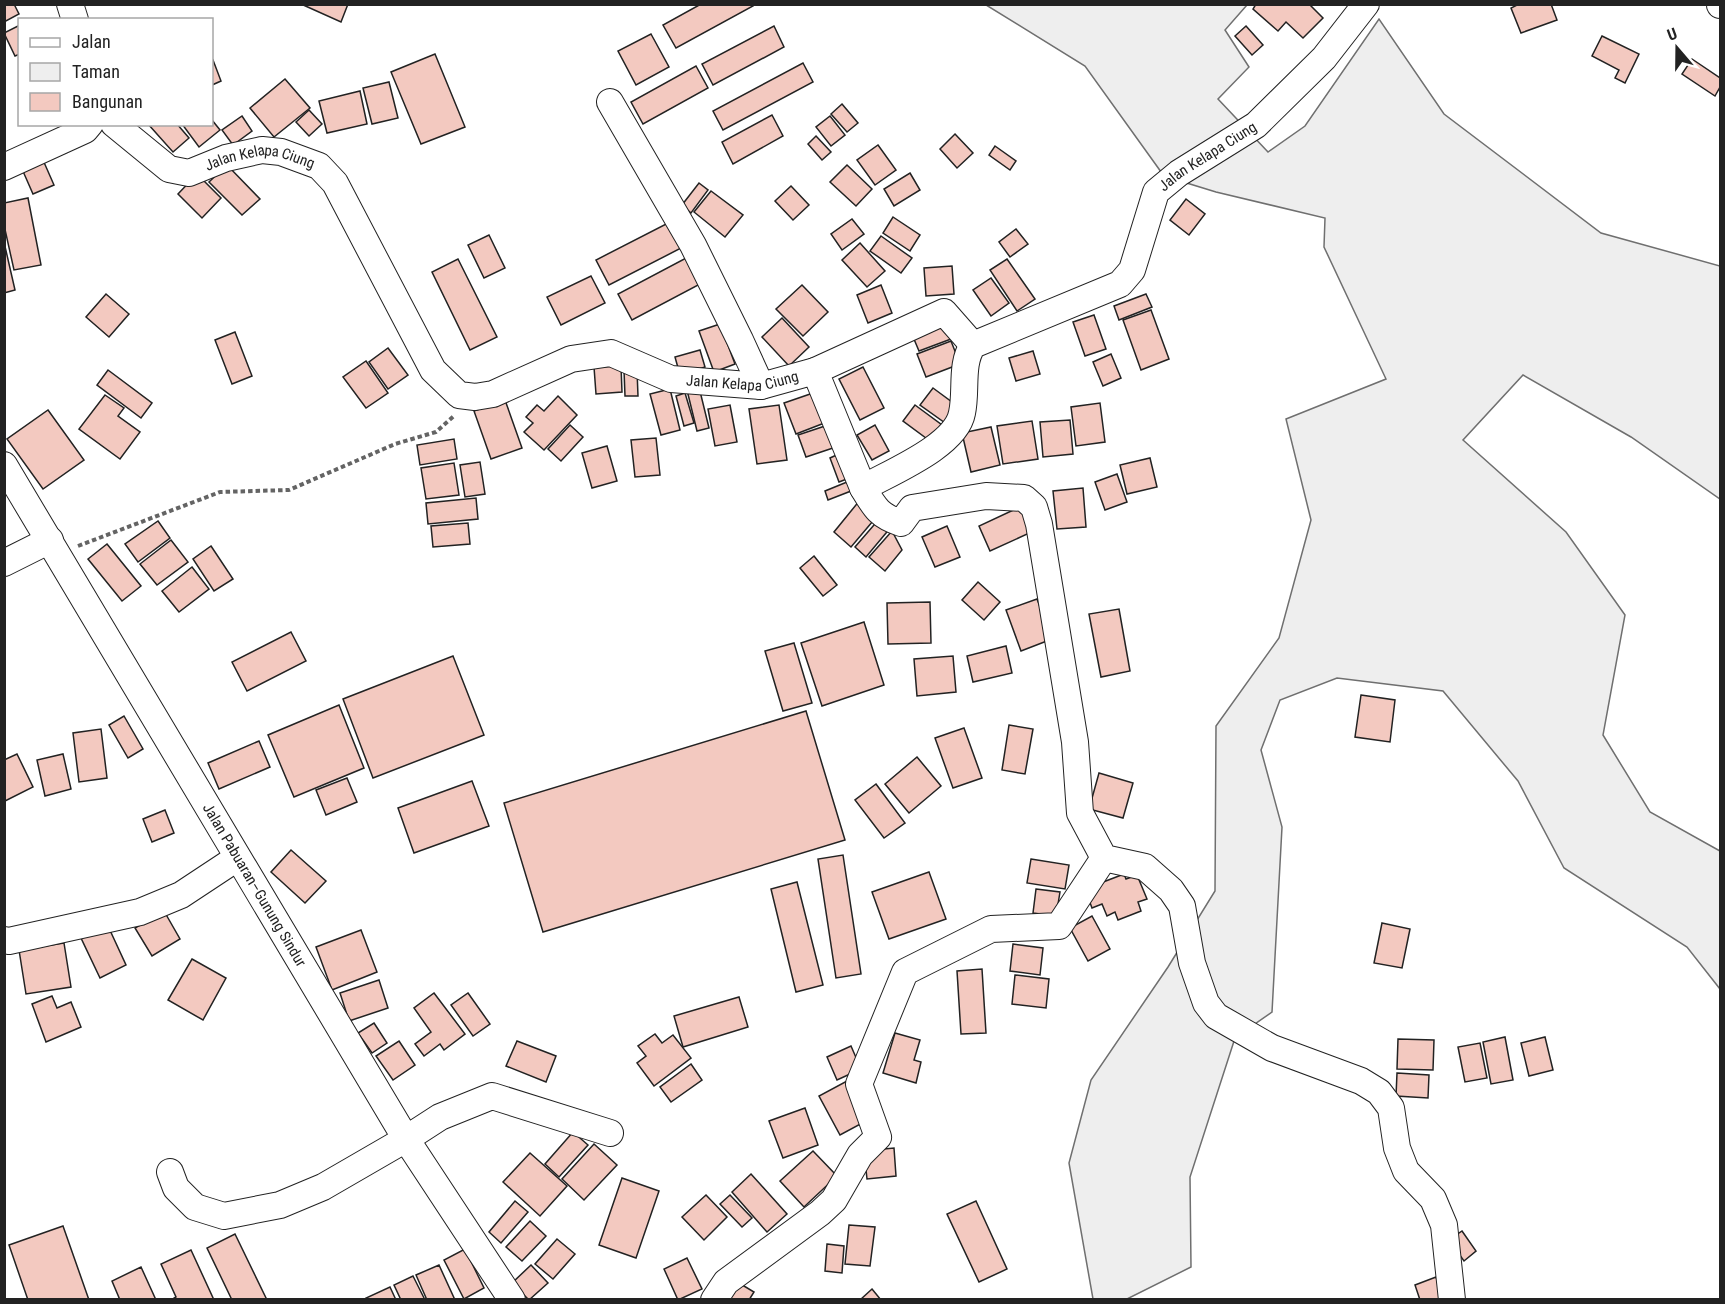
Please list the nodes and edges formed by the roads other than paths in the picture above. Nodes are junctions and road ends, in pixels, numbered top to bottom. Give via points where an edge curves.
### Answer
1 (1366, 4) edge
2 (610, 102) dead end
3 (88, 126) edge
4 (116, 126) edge
5 (4, 167) edge
6 (974, 345) junction
7 (815, 371) junction
8 (761, 386) junction
9 (4, 465) edge
10 (863, 488) junction
11 (54, 547) junction
12 (4, 563) edge
13 (237, 858) junction
14 (1104, 858) junction
15 (4, 940) edge
16 (610, 1133) dead end
17 (406, 1139) junction
18 (170, 1172) dead end
19 (512, 1299) edge
20 (714, 1299) edge
21 (1452, 1299) edge

1 - 6 street, Jalan Kelapa Ciung via 1324,58 1256,125 1156,192 1132,270 1120,284
2 - 8 street via 693,245
3 - 5 street
4 - 8 street, Jalan Kelapa Ciung via 169,169 189,173 226,158 262,150 282,152 319,166 335,183 433,369 459,395 493,394 571,359 611,353 671,379
6 - 7 street via 944,312
6 - 10 street via 967,355 962,415 953,431 941,445
7 - 8 street, Jalan Kelapa Ciung
7 - 10 street, Jalan Kelapa Ciung
9 - 11 street, Jalan Pabuaran–Gunung Sindur
10 - 14 street, Jalan Kelapa Ciung via 885,518 901,523 912,508 986,496 1024,498 1034,507 1075,742 1080,813
11 - 12 street
11 - 13 street, Jalan Pabuaran–Gunung Sindur
13 - 15 street via 181,895 140,912
13 - 17 street, Jalan Pabuaran–Gunung Sindur
14 - 20 street via 1059,926 991,929 905,972 859,1084 878,1137 860,1155 834,1200 726,1282
14 - 21 street via 1145,867 1172,890 1182,906 1192,963 1206,1003 1216,1016 1272,1048 1361,1081 1379,1092 1391,1108 1397,1148 1406,1171 1432,1199 1444,1225
16 - 17 street via 492,1096 440,1117
17 - 18 street via 323,1187 280,1205 224,1216 195,1208 176,1188
17 - 19 street, Jalan Pabuaran–Gunung Sindur

